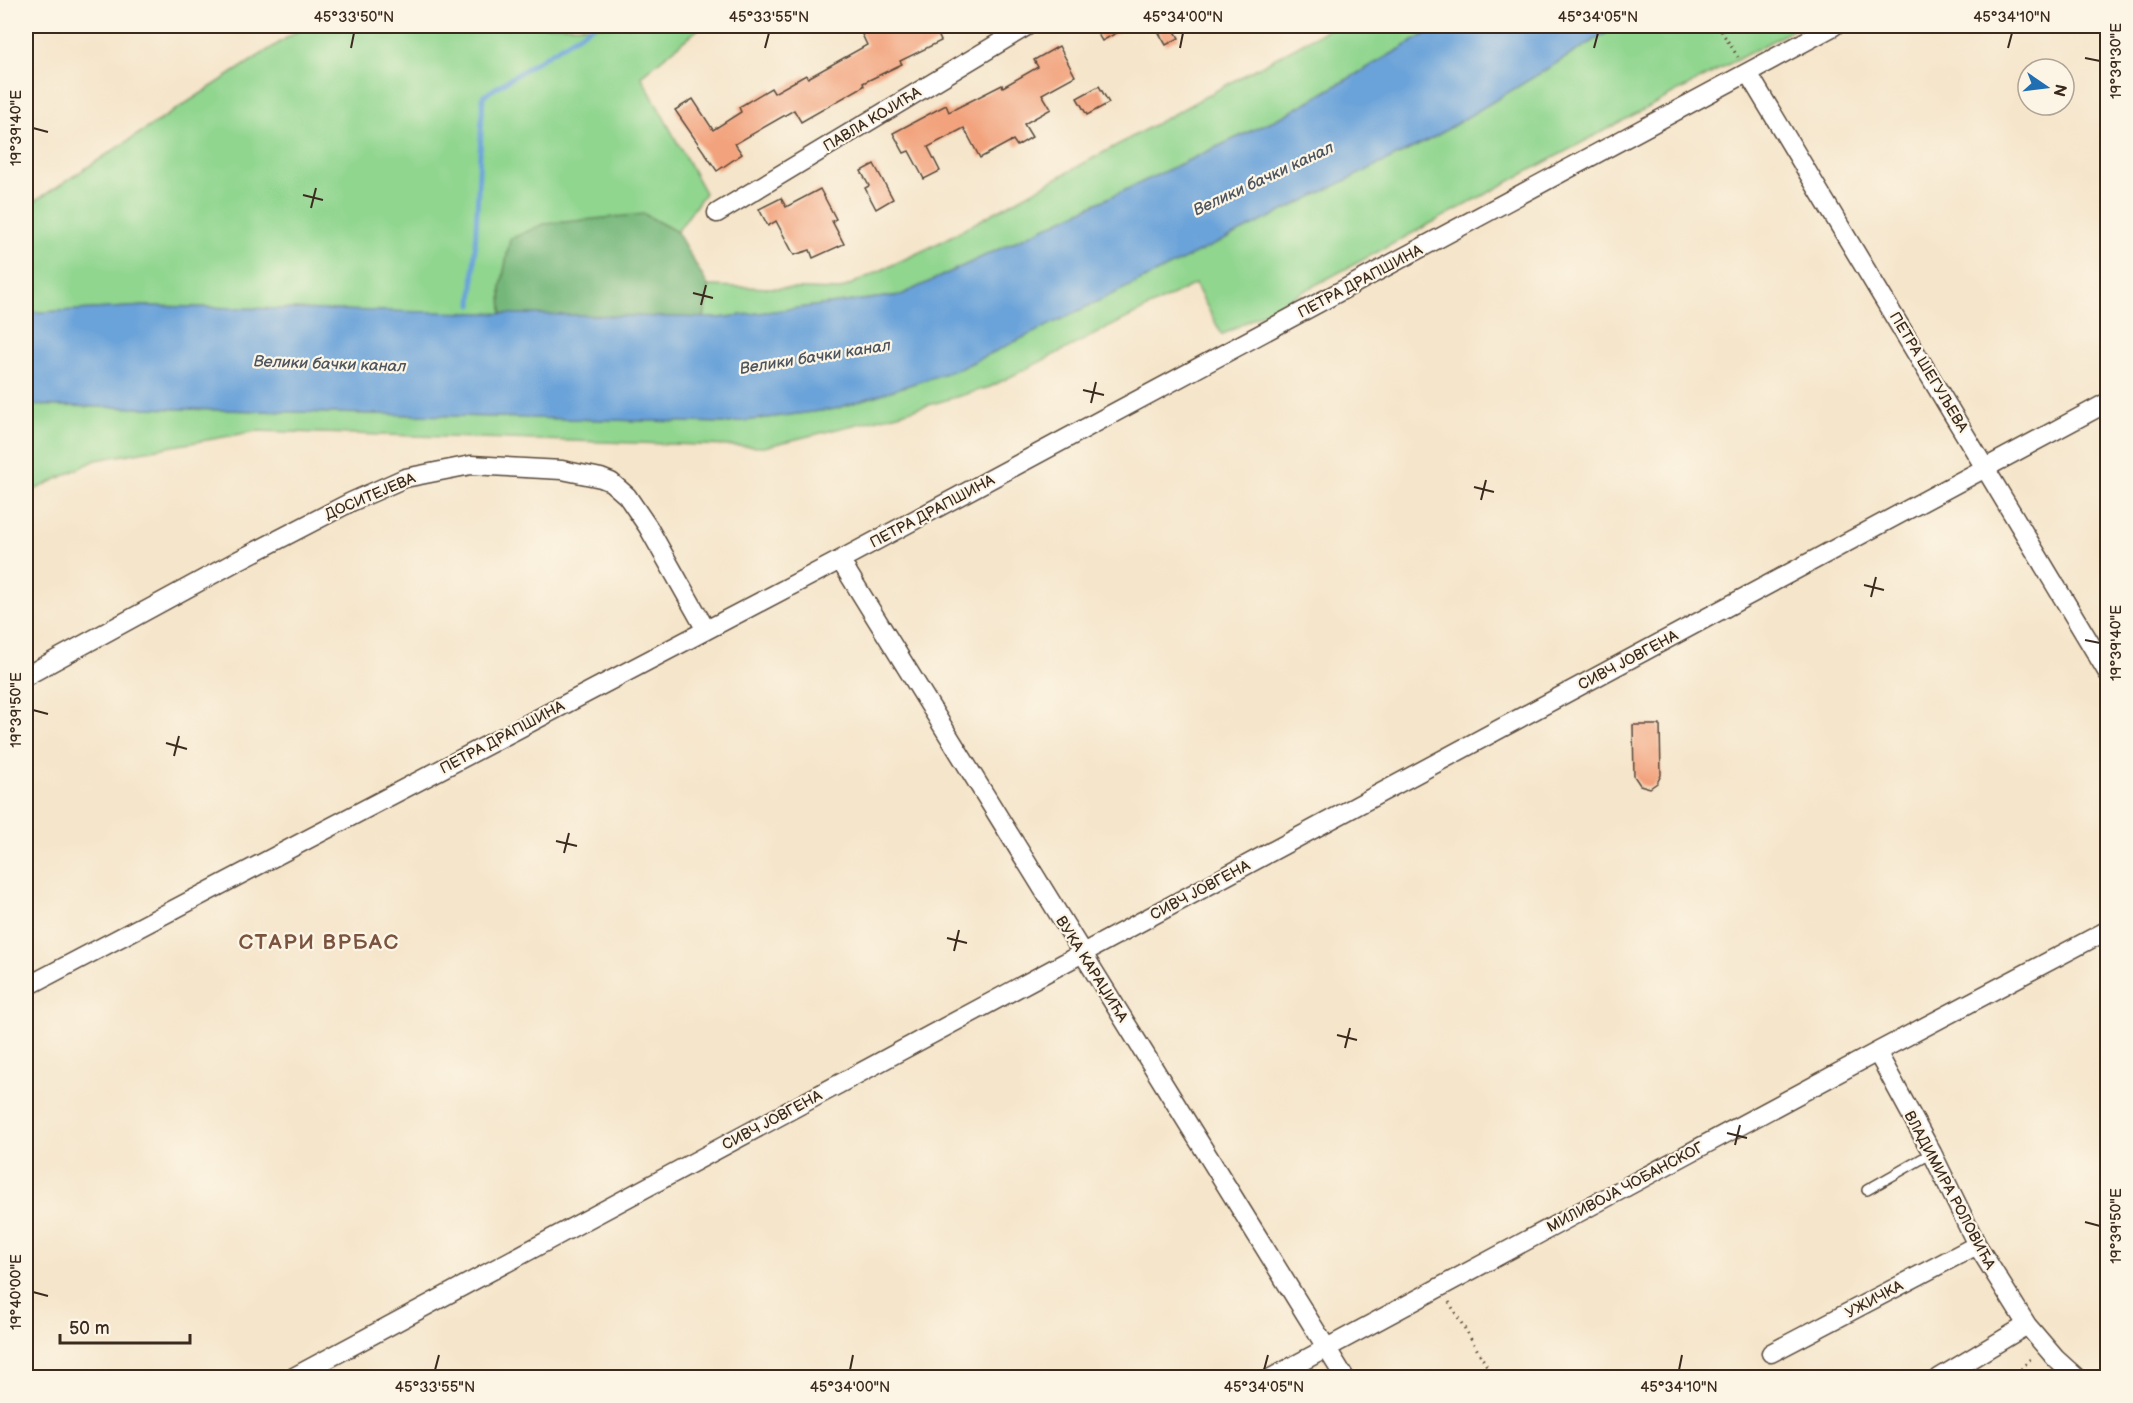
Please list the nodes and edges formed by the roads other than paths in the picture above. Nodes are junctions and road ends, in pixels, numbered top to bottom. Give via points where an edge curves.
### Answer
1 (1027, 26) edge
2 (1834, 26) edge
3 (1748, 73) junction
4 (717, 213) dead end
5 (2108, 402) edge
6 (1986, 468) junction
7 (840, 560) junction
8 (706, 630) junction
9 (2108, 673) edge
10 (26, 676) edge
11 (2108, 930) edge
12 (1083, 953) junction
13 (26, 987) edge
14 (1877, 1052) junction
15 (1932, 1153) junction
16 (1867, 1190) dead end
17 (1977, 1245) junction
18 (2027, 1325) junction
19 (1328, 1347) junction
20 (1771, 1353) dead end
21 (292, 1377) edge
22 (1271, 1377) edge
23 (1345, 1377) edge
24 (1939, 1377) edge
25 (2077, 1377) edge

1 - 4 street, ПАВЛА КОЈИЋА
2 - 3 street, ПЕТРА ДРАПШИНА
3 - 6 street, ПЕТРА ШЕГУЉЕВА
3 - 7 street, ПЕТРА ДРАПШИНА
5 - 6 street, СИВЧ ЈОВГЕНА
6 - 9 street, ПЕТРА ШЕГУЉЕВА
6 - 12 street, СИВЧ ЈОВГЕНА
7 - 8 street, ПЕТРА ДРАПШИНА
7 - 12 street, ВУКА КАРАЏИЋА
8 - 10 street, ДОСИТЕЈЕВА via 648,527 627,496 611,482 562,470 471,465 405,478 351,502
8 - 13 street, ПЕТРА ДРАПШИНА
11 - 14 street, МИЛИВОЈА ЧОБАНСКОГ
12 - 19 street, ВУКА КАРАЏИЋА
12 - 21 street, СИВЧ ЈОВГЕНА
14 - 15 street, ВЛАДИМИРА РОЛОВИЋА
14 - 19 street, МИЛИВОЈА ЧОБАНСКОГ
15 - 16 lane
15 - 17 street, ВЛАДИМИРА РОЛОВИЋА
17 - 18 street, ВЛАДИМИРА РОЛОВИЋА
17 - 20 street, УЖИЧКА
18 - 24 street
18 - 25 street, ВЛАДИМИРА РОЛОВИЋА
19 - 22 street, МИЛИВОЈА ЧОБАНСКОГ
19 - 23 street, ВУКА КАРАЏИЋА

